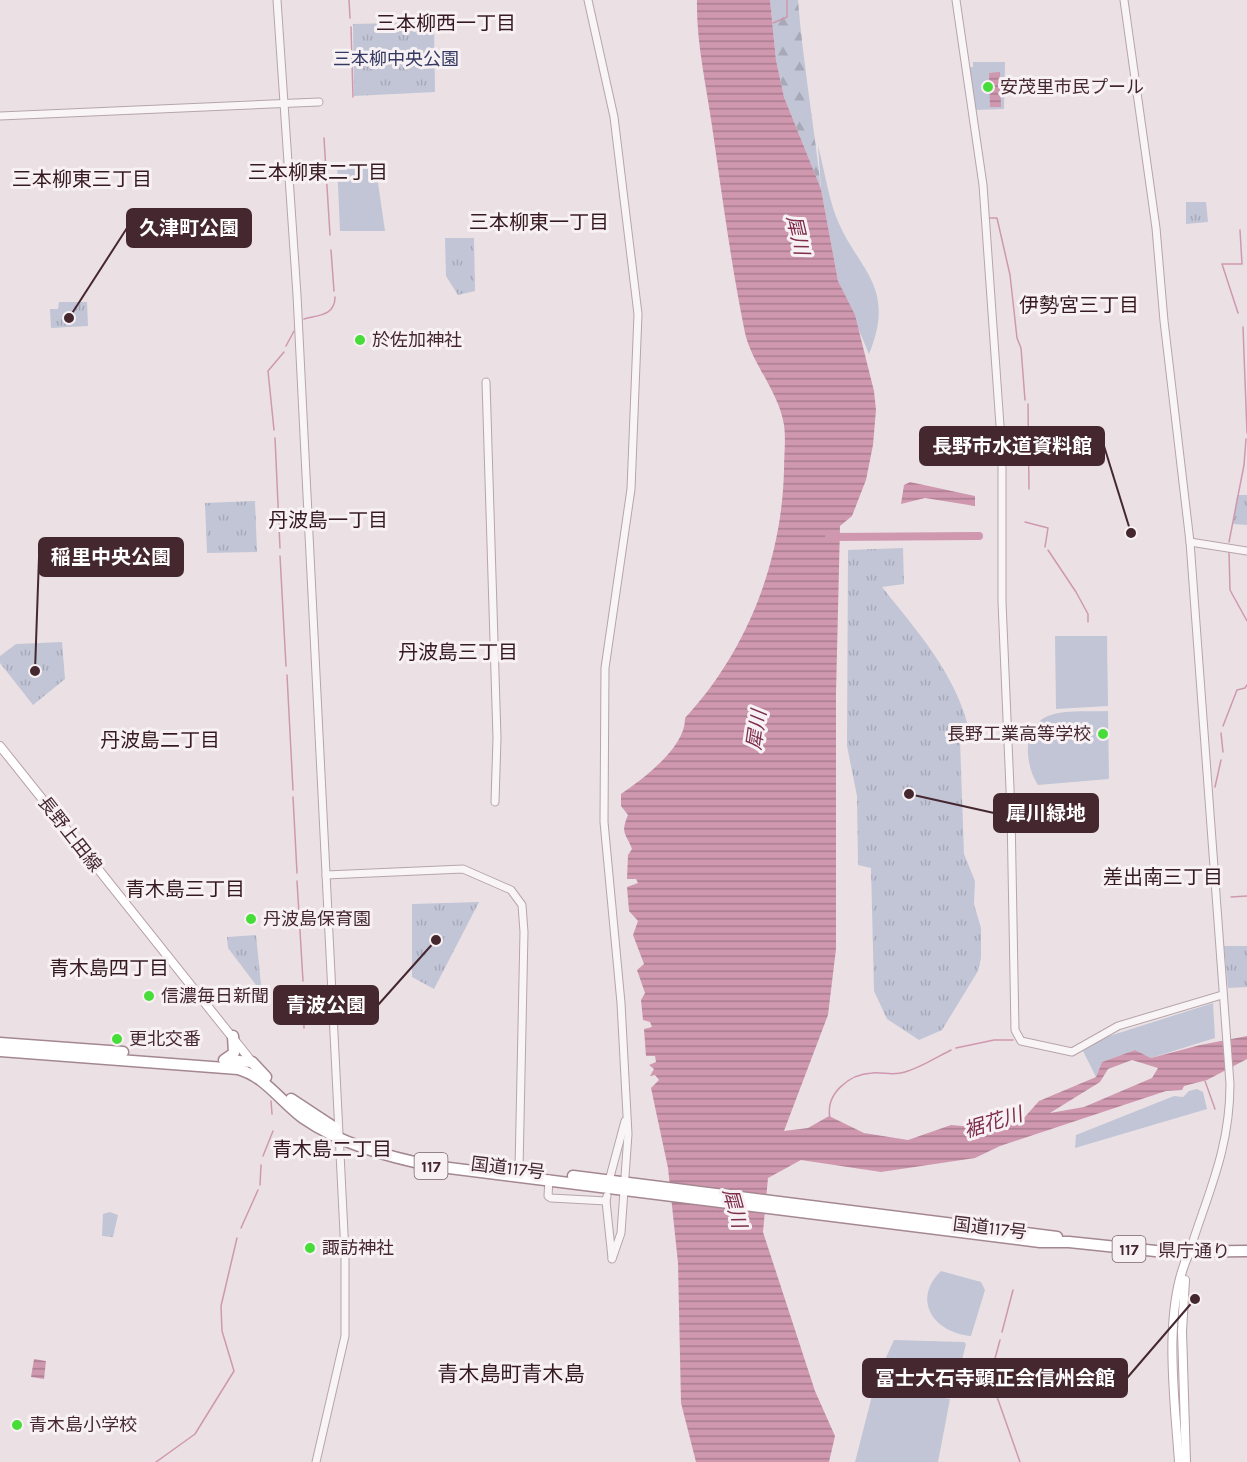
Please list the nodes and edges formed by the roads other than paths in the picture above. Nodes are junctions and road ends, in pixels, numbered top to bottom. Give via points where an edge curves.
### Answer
1 (277, 0) edge
2 (588, 0) edge
3 (956, 0) edge
4 (1124, 0) edge
5 (319, 102) dead end
6 (284, 104) junction
7 (0, 116) edge
8 (486, 382) dead end
9 (1190, 542) junction
10 (1247, 551) edge
11 (0, 746) edge
12 (495, 802) dead end
13 (326, 875) junction
14 (1223, 997) junction
15 (233, 1036) junction
16 (0, 1044) edge
17 (0, 1051) edge
18 (224, 1060) junction
19 (252, 1062) junction
20 (262, 1080) junction
21 (626, 1118) junction
22 (340, 1134) junction
23 (519, 1169) junction
24 (610, 1177) dead end
25 (549, 1179) junction
26 (628, 1187) junction
27 (1041, 1238) joint
28 (1247, 1251) edge
29 (1189, 1253) junction
30 (316, 1462) edge
31 (1179, 1462) edge
32 (1186, 1462) edge

1 - 6 street
2 - 21 street via 614,117 638,314 631,489 605,668 604,822 621,1003
3 - 14 street via 983,185 1002,454 1002,602 1015,1030 1021,1041 1072,1052 1118,1026
4 - 9 street via 1156,228
5 - 6 street
6 - 7 street
6 - 13 street
8 - 12 street via 496,678
9 - 10 street
9 - 14 street
11 - 15 main road, 長野上田線
13 - 22 street
13 - 23 street via 463,869 503,885 520,902 525,932
14 - 29 street via 1230,1105 1224,1150
15 - 18 highway via 234,1053
15 - 19 main road, 長野上田線
16 - 18 highway
17 - 20 highway, 国道117号 / 117 via 223,1067 243,1070
18 - 19 highway
19 - 20 highway
19 - 22 highway, 国道117号 / 117 via 288,1098
20 - 22 highway, 国道117号 / 117 via 303,1118
21 - 24 street
21 - 26 street
22 - 23 highway, 国道117号 / 117 via 403,1154
22 - 25 highway, 国道117号 / 117 via 387,1156
22 - 30 street via 345,1336
23 - 26 highway, 国道117号 / 117
25 - 26 highway, 国道117号 / 117
25 - 26 street via 551,1198 606,1199 612,1259 621,1233
26 - 27 highway, 国道117号 / 117
27 - 29 highway, 県庁通り / 117
28 - 29 highway, 県庁通り / 117
29 - 31 main road via 1174,1316
29 - 32 main road via 1182,1331

